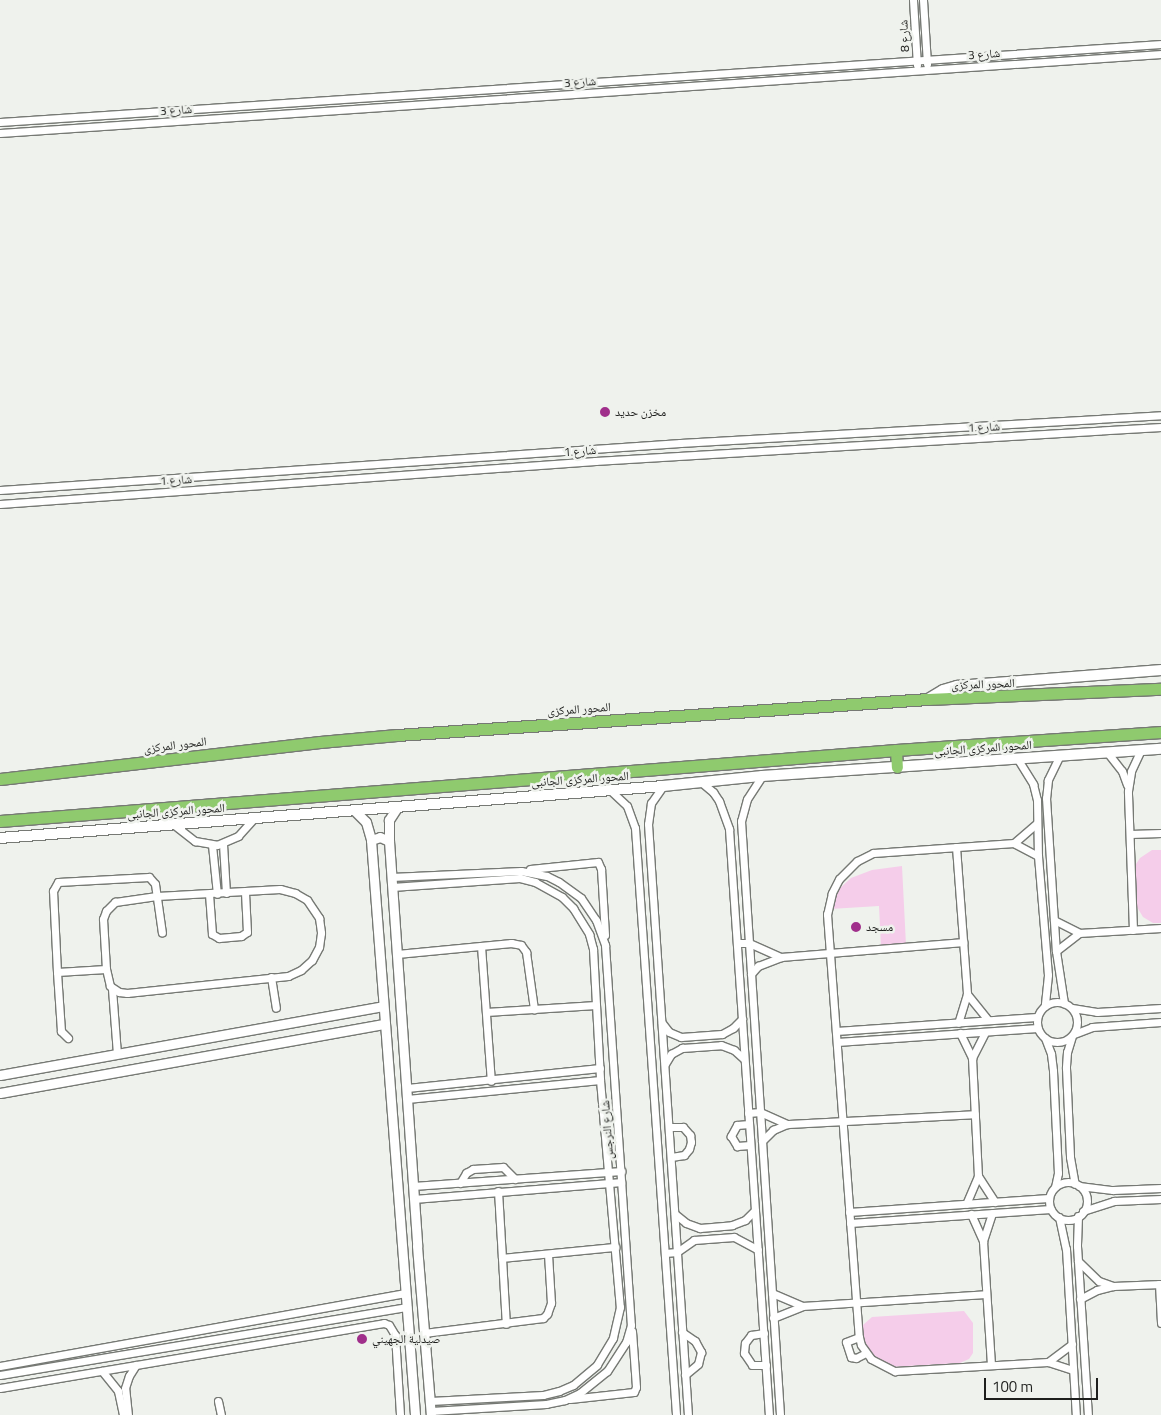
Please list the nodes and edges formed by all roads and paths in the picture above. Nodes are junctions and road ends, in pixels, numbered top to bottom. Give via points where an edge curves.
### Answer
1 (913, 0) edge
2 (923, 0) edge
3 (1158, 44) edge
4 (1158, 54) edge
5 (986, 55) junction
6 (927, 60) junction
7 (917, 61) junction
8 (986, 65) junction
9 (918, 70) junction
10 (928, 70) junction
11 (0, 122) edge
12 (0, 133) edge
13 (1161, 415) edge
14 (1161, 427) edge
15 (491, 457) junction
16 (492, 469) junction
17 (114, 483) junction
18 (0, 490) edge
19 (115, 496) junction
20 (0, 504) edge
21 (1161, 670) edge
22 (1161, 688) edge
23 (928, 699) junction
24 (1161, 732) edge
25 (1161, 749) edge
26 (896, 750) junction
27 (1141, 750) junction
28 (1107, 752) junction
29 (1060, 755) junction
30 (1016, 758) junction
31 (897, 767) junction
32 (762, 776) junction
33 (0, 779) edge
34 (700, 782) junction
35 (663, 786) junction
36 (609, 789) junction
37 (1128, 791) junction
38 (398, 806) junction
39 (353, 809) junction
40 (254, 818) junction
41 (0, 821) edge
42 (1037, 823) junction
43 (172, 824) junction
44 (1161, 833) edge
45 (1130, 834) junction
46 (0, 838) edge
47 (371, 840) junction
48 (389, 841) junction
49 (1014, 843) junction
50 (223, 844) junction
51 (212, 845) junction
52 (956, 846) junction
53 (1038, 856) junction
54 (521, 871) junction
55 (391, 877) junction
56 (392, 887) junction
57 (245, 892) junction
58 (226, 893) junction
59 (209, 894) junction
60 (217, 894) junction
61 (157, 896) junction
62 (1054, 920) junction
63 (1161, 928) edge
64 (1132, 930) junction
65 (162, 932) dead end
66 (1079, 934) junction
67 (963, 942) junction
68 (736, 943) junction
69 (748, 943) junction
70 (605, 945) junction
71 (481, 946) junction
72 (1056, 951) junction
73 (830, 953) junction
74 (397, 954) junction
75 (781, 957) junction
76 (106, 969) junction
77 (57, 972) junction
78 (750, 974) junction
79 (271, 977) junction
80 (112, 989) junction
81 (967, 994) junction
82 (1064, 1003) junction
83 (596, 1005) junction
84 (383, 1006) junction
85 (1045, 1006) junction
86 (1071, 1007) junction
87 (276, 1008) dead end
88 (1161, 1008) edge
89 (534, 1009) junction
90 (486, 1012) junction
91 (1038, 1017) junction
92 (742, 1019) junction
93 (988, 1020) junction
94 (662, 1022) junction
95 (958, 1022) junction
96 (1161, 1022) edge
97 (385, 1024) junction
98 (1038, 1028) junction
99 (836, 1032) junction
100 (985, 1032) junction
101 (960, 1033) junction
102 (1073, 1035) junction
103 (68, 1038) dead end
104 (1044, 1038) junction
105 (837, 1042) junction
106 (176, 1043) junction
107 (148, 1048) junction
108 (117, 1054) junction
109 (744, 1058) junction
110 (972, 1058) junction
111 (178, 1060) junction
112 (664, 1064) junction
113 (148, 1066) junction
114 (600, 1068) junction
115 (0, 1075) edge
116 (600, 1080) junction
117 (491, 1081) junction
118 (407, 1088) junction
119 (0, 1093) edge
120 (407, 1099) junction
121 (760, 1112) junction
122 (748, 1113) junction
123 (975, 1114) junction
124 (843, 1121) junction
125 (748, 1124) junction
126 (787, 1124) junction
127 (669, 1127) junction
128 (762, 1141) junction
129 (750, 1146) junction
130 (671, 1157) junction
131 (621, 1171) junction
132 (610, 1172) junction
133 (978, 1176) junction
134 (515, 1179) junction
135 (460, 1182) junction
136 (621, 1182) junction
137 (610, 1183) junction
138 (1077, 1185) junction
139 (413, 1186) junction
140 (1055, 1187) junction
141 (1161, 1188) edge
142 (498, 1191) junction
143 (1049, 1198) junction
144 (414, 1199) junction
145 (1161, 1199) edge
146 (995, 1202) junction
147 (966, 1204) junction
148 (1051, 1209) junction
149 (755, 1210) junction
150 (849, 1212) junction
151 (992, 1213) junction
152 (675, 1214) junction
153 (971, 1214) junction
154 (1081, 1214) junction
155 (1058, 1218) junction
156 (850, 1223) junction
157 (983, 1241) junction
158 (417, 1246) junction
159 (615, 1247) junction
160 (401, 1248) junction
161 (758, 1250) junction
162 (677, 1252) junction
163 (665, 1253) junction
164 (548, 1254) junction
165 (502, 1258) junction
166 (1078, 1261) junction
167 (1160, 1284) edge
168 (1113, 1286) junction
169 (405, 1293) junction
170 (772, 1294) junction
171 (986, 1294) junction
172 (1080, 1299) junction
173 (856, 1302) junction
174 (802, 1306) junction
175 (407, 1308) junction
176 (774, 1318) junction
177 (1161, 1323) edge
178 (506, 1324) junction
179 (631, 1325) junction
180 (682, 1332) junction
181 (764, 1332) junction
182 (424, 1333) junction
183 (859, 1337) junction
184 (178, 1344) junction
185 (1072, 1344) junction
186 (866, 1353) junction
187 (179, 1358) junction
188 (1048, 1362) junction
189 (136, 1365) junction
190 (766, 1365) junction
191 (0, 1366) edge
192 (991, 1366) junction
193 (1073, 1370) junction
194 (102, 1371) junction
195 (10, 1374) junction
196 (0, 1375) edge
197 (685, 1375) junction
198 (12, 1386) junction
199 (398, 1386) junction
200 (413, 1386) junction
201 (0, 1388) edge
202 (564, 1400) junction
203 (430, 1401) junction
204 (218, 1402) dead end
205 (431, 1413) edge
206 (123, 1415) edge
207 (128, 1415) edge
208 (221, 1415) edge
209 (400, 1415) edge
210 (415, 1415) edge
211 (676, 1415) edge
212 (688, 1415) edge
213 (769, 1415) edge
214 (780, 1415) edge
215 (1076, 1415) edge
216 (1088, 1415) edge

1 - 7 street, شارع 8
2 - 6 street, شارع 8
3 - 4 street
3 - 5 street, شارع 3
4 - 8 street, شارع 3
5 - 6 street, شارع 3
5 - 8 street
6 - 7 street, شارع 3
6 - 10 street, شارع 8
7 - 9 street, شارع 8
7 - 11 street, شارع 3
8 - 10 street, شارع 3
9 - 10 street, شارع 3
9 - 12 street, شارع 3
13 - 15 street, شارع 1
14 - 16 street, شارع 1
15 - 16 street
15 - 17 street, شارع 1
16 - 19 street, شارع 1
17 - 18 street, شارع 1
17 - 19 street
19 - 20 street, شارع 1
21 - 23 main road via 956,686
22 - 23 highway, المحور المركزى
23 - 33 highway, المحور المركزى via 387,736
24 - 26 highway
25 - 27 main road, المحور المركزى الجانبى
26 - 31 highway
26 - 41 highway
27 - 28 main road, المحور المركزى الجانبى
27 - 37 street via 1131,771
28 - 29 main road, المحور المركزى الجانبى
28 - 37 street via 1122,771
29 - 30 main road, المحور المركزى الجانبى
29 - 62 street via 1046,788
30 - 31 main road, المحور المركزى الجانبى
30 - 42 street via 1033,784
31 - 32 main road, المحور المركزى الجانبى
32 - 34 main road, المحور المركزى الجانبى
32 - 69 street via 747,799 740,821
34 - 35 main road, المحور المركزى الجانبى
34 - 68 street via 714,792 728,821
35 - 36 main road, المحور المركزى الجانبى
35 - 94 street via 651,803 648,819
36 - 38 main road, المحور المركزى الجانبى
36 - 163 street via 627,806 636,828
37 - 45 street
38 - 39 main road, المحور المركزى الجانبى
38 - 48 street via 389,820
39 - 40 main road, المحور المركزى الجانبى
39 - 47 street via 366,822
40 - 43 main road, المحور المركزى الجانبى
40 - 50 street via 238,836
42 - 49 street
42 - 53 street
43 - 46 main road, المحور المركزى الجانبى
43 - 51 street via 195,841
44 - 45 street
45 - 64 street
47 - 48 street via 380,837
47 - 84 street
48 - 55 street
49 - 52 street
49 - 53 street
50 - 51 street
50 - 58 street
51 - 60 street
52 - 67 street
52 - 73 street via 874,853 856,861 835,885 829,902
53 - 85 street via 1048,975
54 - 55 street, شارع النرجس
54 - 70 street, شارع النرجس via 554,879 581,898 596,920
54 - 70 street via 598,862
55 - 56 street
56 - 74 street
56 - 83 street, شارع النرجس via 520,878 549,888 573,908 589,934 594,949
57 - 58 street
57 - 59 street via 247,932 241,936 219,938 212,934
57 - 79 street via 280,890 294,893 307,900 319,918 321,940 312,960 295,973
58 - 60 street
59 - 60 street
59 - 61 street
61 - 65 street
61 - 76 street via 119,900 108,907 103,920
61 - 77 street via 154,882 147,876 58,882 54,891
62 - 66 street
62 - 72 street
63 - 64 street
64 - 66 street
66 - 72 street
67 - 73 street
67 - 81 street
68 - 69 street
68 - 92 street
69 - 75 street
69 - 78 street
70 - 131 street, شارع النرجس
71 - 74 street
71 - 89 street via 516,943 524,948
71 - 90 street
72 - 82 street
73 - 75 street
73 - 99 street
74 - 118 street
75 - 78 street via 758,966
76 - 77 street
76 - 80 street
77 - 103 street via 61,1031
78 - 121 street
79 - 80 street via 127,993
79 - 87 street
80 - 108 street
81 - 93 street
81 - 95 street
82 - 85 street
82 - 86 street
83 - 89 street
83 - 114 street, شارع النرجس
84 - 97 street
84 - 106 street
85 - 91 street
86 - 88 street via 1091,1012
86 - 102 street via 1078,1023
89 - 90 street
90 - 117 street
91 - 93 street
91 - 98 street
92 - 94 street via 722,1034 680,1037 669,1032
92 - 109 street
93 - 95 street
94 - 112 street
95 - 99 street
96 - 102 street via 1092,1027
97 - 111 street
97 - 160 street
98 - 100 street
98 - 104 street
99 - 105 street
100 - 101 street
100 - 110 street
101 - 105 street
101 - 110 street
102 - 104 street via 1061,1042
102 - 138 street via 1066,1068 1070,1157
104 - 140 street via 1054,1071 1058,1173
105 - 124 street
106 - 107 street
106 - 111 street via 172,1051
107 - 108 street
107 - 113 street via 152,1056
108 - 115 street
109 - 112 street via 721,1044 682,1048 671,1054
109 - 122 street
110 - 123 street
111 - 113 street
112 - 127 street
113 - 119 street
114 - 116 street, شارع النرجس
114 - 117 street
116 - 120 street
116 - 132 street, شارع النرجس
117 - 118 street
118 - 120 street
120 - 139 street
121 - 122 street
121 - 126 street
121 - 128 street
122 - 125 street
123 - 124 street
123 - 133 street
124 - 126 street
124 - 150 street
125 - 129 street
125 - 129 street via 734,1128 731,1136 737,1146
126 - 128 street via 773,1130
127 - 130 street
127 - 130 street via 682,1127 690,1135 691,1142 684,1155
128 - 170 street
129 - 149 street
130 - 152 street
131 - 132 street
131 - 136 street, شارع النرجس
132 - 134 street
132 - 137 street, شارع النرجس
133 - 146 street
133 - 147 street
134 - 135 street
134 - 135 street via 503,1167 472,1169
135 - 139 street
136 - 137 street
136 - 179 street, شارع النرجس
137 - 142 street
137 - 159 street, شارع النرجس
138 - 140 street via 1065,1183
138 - 141 street via 1107,1190
138 - 154 street via 1086,1196
139 - 144 street
140 - 143 street
142 - 144 street
142 - 165 street
143 - 146 street
143 - 148 street
144 - 158 street
145 - 154 street via 1114,1201
146 - 147 street
147 - 150 street
148 - 151 street
148 - 155 street
149 - 152 street via 745,1220 732,1225 700,1228
149 - 161 street
150 - 156 street
151 - 153 street
151 - 157 street
152 - 162 street
153 - 156 street
153 - 157 street
154 - 155 street via 1068,1220
154 - 166 street
155 - 185 street via 1066,1249
156 - 173 street
157 - 171 street
158 - 160 street
158 - 182 street
159 - 164 street
159 - 203 street, شارع النرجس via 620,1307 618,1323 606,1352 586,1376 566,1388 543,1395
160 - 169 street
161 - 162 street via 734,1237 694,1240
161 - 181 street
162 - 163 street
162 - 180 street
163 - 211 street
164 - 165 street
164 - 178 street via 551,1303 547,1314 537,1320
165 - 178 street
166 - 168 street via 1099,1281
166 - 172 street
167 - 168 street
167 - 177 street
168 - 172 street
169 - 175 street
169 - 191 street
170 - 174 street
170 - 176 street
171 - 173 street
171 - 192 street
172 - 216 street
173 - 174 street
173 - 183 street
174 - 176 street
175 - 184 street
175 - 200 street
176 - 214 street
178 - 182 street
179 - 202 street, شارع النرجس via 626,1342 608,1371 580,1393
179 - 202 street via 634,1392
180 - 197 street
180 - 197 street via 695,1341 701,1352 698,1364
181 - 190 street
181 - 190 street via 751,1335 745,1343 744,1353 752,1365
182 - 203 street
183 - 186 street
183 - 186 street via 846,1342 850,1357
184 - 187 street
184 - 195 street
185 - 188 street
185 - 193 street
186 - 192 street via 878,1365 895,1371
187 - 189 street
187 - 199 street via 384,1323 393,1329 395,1335
188 - 192 street
188 - 193 street
189 - 194 street
189 - 207 street via 125,1388
190 - 213 street
193 - 215 street
194 - 198 street
194 - 206 street via 118,1391
195 - 196 street
195 - 198 street
197 - 212 street
198 - 201 street
199 - 200 street
199 - 209 street
200 - 210 street
202 - 205 street, شارع النرجس
203 - 205 street
204 - 208 street

